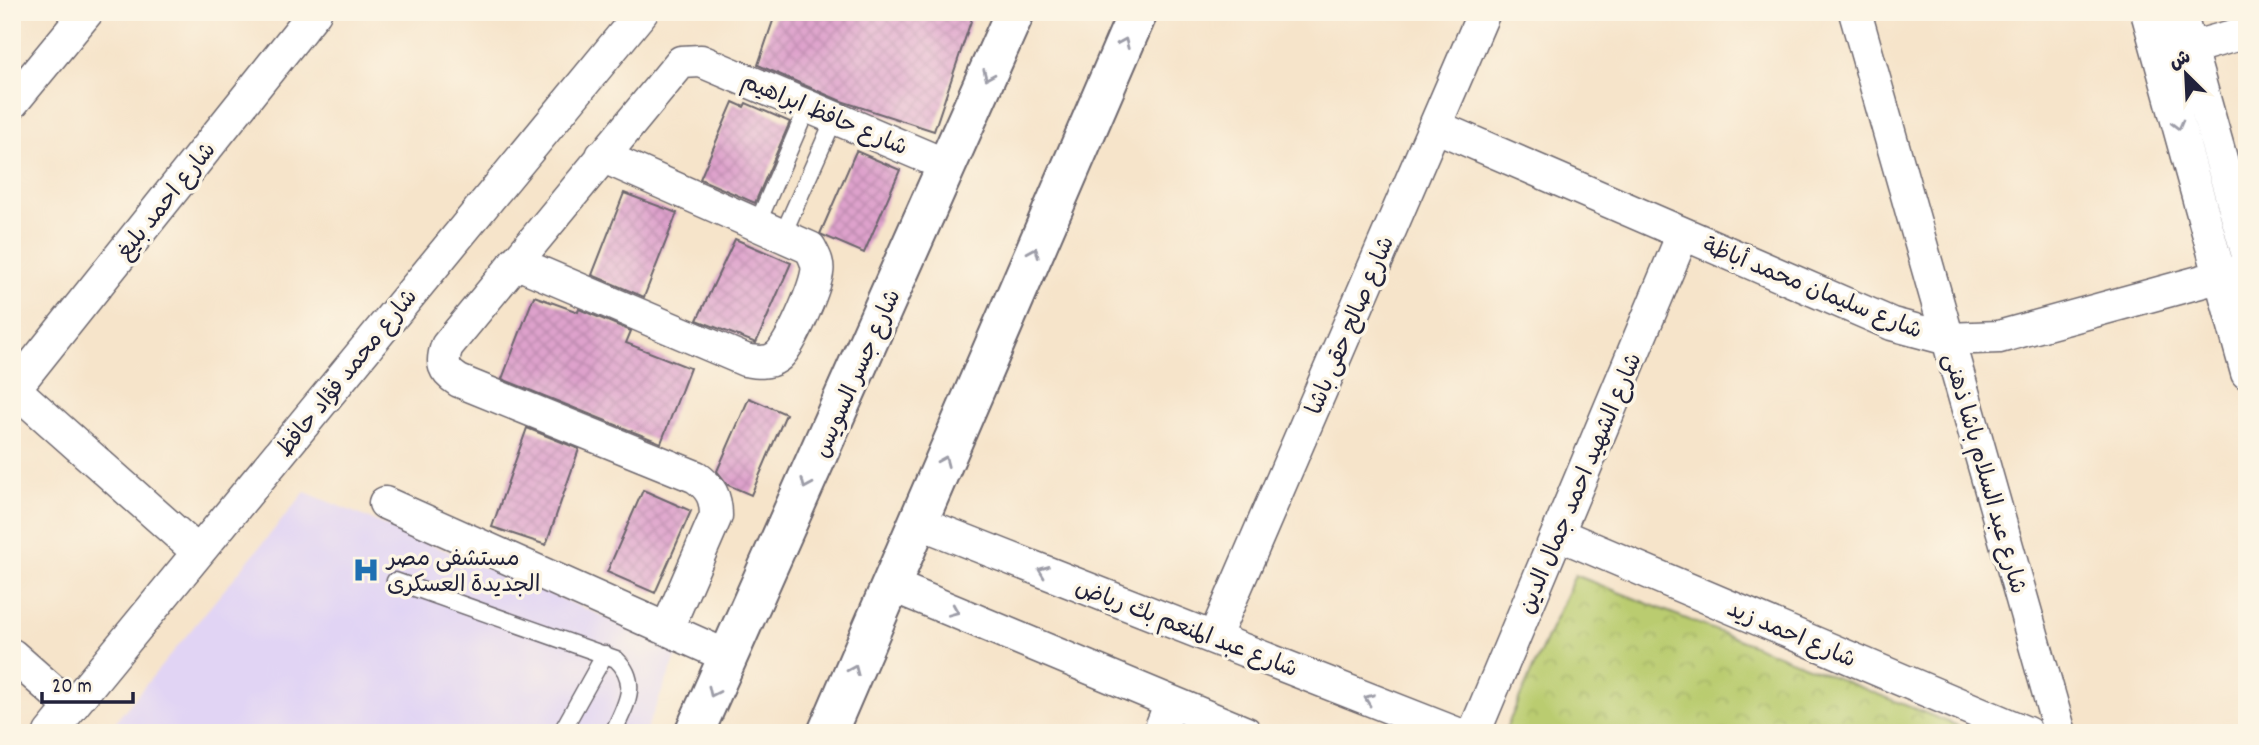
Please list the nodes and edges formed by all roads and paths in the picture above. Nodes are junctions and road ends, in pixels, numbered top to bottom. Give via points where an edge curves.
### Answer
1 (87, 12) edge
2 (315, 12) edge
3 (642, 12) edge
4 (1015, 12) edge
5 (1138, 12) edge
6 (1484, 12) edge
7 (1855, 12) edge
8 (2147, 12) edge
9 (2180, 12) edge
10 (2247, 32) edge
11 (2190, 48) junction
12 (12, 103) edge
13 (821, 112) junction
14 (1435, 126) junction
15 (602, 156) junction
16 (948, 166) junction
17 (770, 228) junction
18 (1683, 234) junction
19 (2247, 252) edge
20 (515, 262) junction
21 (2233, 273) edge
22 (1948, 339) junction
23 (2247, 373) edge
24 (13, 388) edge
25 (385, 503) dead end
26 (918, 522) junction
27 (1558, 534) junction
28 (198, 552) junction
29 (395, 581) dead end
30 (891, 585) junction
31 (667, 629) junction
32 (1214, 638) junction
33 (605, 654) junction
34 (12, 655) edge
35 (729, 657) junction
36 (1171, 702) junction
37 (71, 707) junction
38 (50, 733) edge
39 (561, 733) edge
40 (613, 733) edge
41 (694, 733) edge
42 (827, 733) edge
43 (1159, 733) edge
44 (1246, 733) edge
45 (1455, 733) edge
46 (1474, 733) edge
47 (1675, 733) edge
48 (1699, 733) edge
49 (2027, 733) edge
50 (2060, 733) edge

1 - 12 street
2 - 24 street, شارع احمد بليغ
3 - 28 street, شارع محمد فؤاد حافظ
4 -> 16 main road, شارع جسر السويس
26 -> 5 main road
6 - 14 street, شارع صالح حقى باشا
7 - 22 street, شارع عبد السلام باشا ذهنى
8 -> 21 street
9 - 11 street
10 - 11 street
11 - 19 street
13 - 15 street, شارع حافظ ابراهيم via 701,61 681,62
13 - 16 street, شارع حافظ ابراهيم
13 - 17 lane
13 - 17 lane
14 - 18 street, شارع سليمان محمد أباظة
14 - 32 street, شارع صالح حقى باشا
15 - 17 street
15 - 20 street
16 -> 35 main road, شارع جسر السويس
17 - 20 street via 810,247 817,260 817,274 787,349 761,363
18 - 22 street, شارع سليمان محمد أباظة via 1892,324
18 - 27 street, شارع الشهيد احمد جمال الدين
20 - 31 street via 447,346 442,360 446,373 709,486 716,500 716,516
21 - 22 street, شارع سليمان محمد أباظة via 1999,337
21 - 23 street
22 - 50 street, شارع عبد السلام باشا ذهنى
24 - 28 street
25 - 31 street
26 - 30 main road
32 -> 26 street, شارع عبد المنعم بك رياض
27 - 46 street, شارع الشهيد احمد جمال الدين
27 - 49 street, شارع احمد زيد
28 - 37 street, شارع محمد فؤاد حافظ
29 - 33 lane
30 -> 36 street
42 -> 30 main road
31 - 35 street
45 -> 32 street, شارع عبد المنعم بك رياض
33 - 39 lane
33 - 40 lane via 626,668 631,680 631,693
34 - 37 street
35 -> 41 main road, شارع جسر السويس
36 - 43 street
36 - 44 street
37 - 38 street, شارع محمد فؤاد حافظ
47 - 48 path

